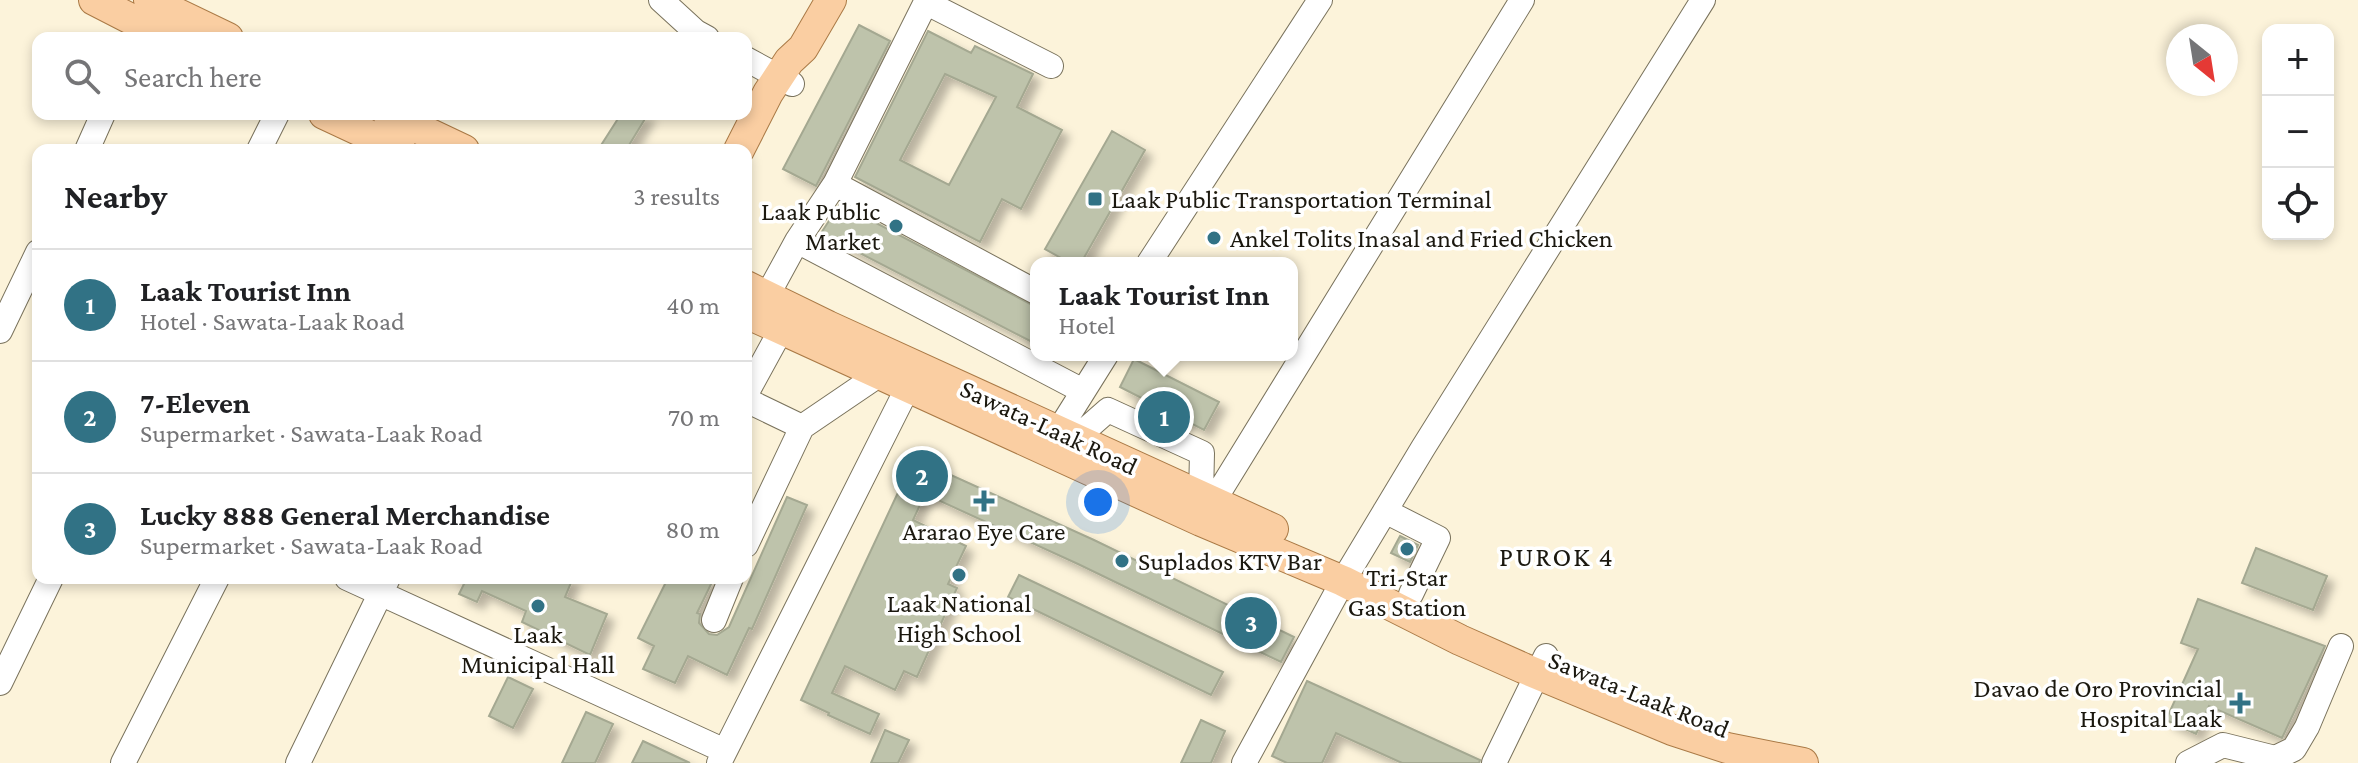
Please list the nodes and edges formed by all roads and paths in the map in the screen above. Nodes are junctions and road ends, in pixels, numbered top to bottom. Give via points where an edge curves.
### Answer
1 (94, 0) edge
2 (661, 0) edge
3 (831, 0) edge
4 (1320, 0) edge
5 (1337, 0) edge
6 (1522, 0) edge
7 (1703, 0) edge
8 (927, 2) edge
9 (151, 21) edge
10 (201, 32) edge
11 (696, 32) edge
12 (752, 62) edge
13 (1051, 66) dead end
14 (786, 80) junction
15 (100, 120) edge
16 (274, 120) edge
17 (337, 120) edge
18 (399, 120) edge
19 (90, 144) edge
20 (262, 144) edge
21 (388, 144) edge
22 (443, 144) edge
23 (743, 144) edge
24 (752, 156) edge
25 (835, 184) junction
26 (797, 241) junction
27 (1153, 257) edge
28 (1170, 257) edge
29 (32, 264) edge
30 (1030, 289) edge
31 (753, 298) edge
32 (781, 330) junction
33 (0, 331) edge
34 (1298, 358) edge
35 (1087, 361) edge
36 (1101, 361) edge
37 (1296, 361) edge
38 (880, 374) junction
39 (752, 386) edge
40 (908, 387) junction
41 (1077, 388) junction
42 (752, 400) edge
43 (802, 427) junction
44 (1052, 438) junction
45 (1205, 507) junction
46 (1385, 511) junction
47 (752, 532) edge
48 (1348, 573) junction
49 (48, 584) edge
50 (214, 584) edge
51 (729, 584) edge
52 (384, 586) edge
53 (1411, 594) junction
54 (714, 620) dead end
55 (2341, 646) dead end
56 (1542, 665) junction
57 (0, 683) edge
58 (722, 757) edge
59 (123, 763) edge
60 (298, 763) edge
61 (1244, 763) edge
62 (1494, 763) edge
63 (1803, 763) edge
64 (2188, 763) edge

1 - 9 main road
2 - 11 street
3 - 14 main road via 803,48 789,61
4 - 27 street
5 - 28 street
6 - 34 street
7 - 46 street
8 - 13 street
8 - 25 street
9 - 10 main road
12 - 14 street
14 - 23 main road
14 - 24 main road
15 - 19 street
16 - 20 street
17 - 21 main road
18 - 22 main road
25 - 26 street
25 - 30 street
26 - 31 street
26 - 41 street
29 - 33 street
31 - 32 main road, Sawata-Laak Road
31 - 44 main road, Sawata-Laak Road
32 - 38 main road, Sawata-Laak Road
32 - 39 street
35 - 41 street
36 - 41 street
37 - 45 street
38 - 40 main road, Sawata-Laak Road
38 - 43 street
40 - 44 main road, Sawata-Laak Road
40 - 58 street
41 - 44 street
42 - 43 street
43 - 47 street
44 - 45 main road, Sawata-Laak Road
44 - 45 street via 1108,410 1202,453
45 - 48 main road, Sawata-Laak Road
46 - 48 street
46 - 53 street via 1438,538
48 - 53 main road, Sawata-Laak Road
48 - 56 main road, Sawata-Laak Road via 1460,640
48 - 61 street
49 - 57 street
50 - 59 street
51 - 54 street
52 - 58 street
52 - 60 street
53 - 56 main road, Sawata-Laak Road
55 - 64 street via 2294,749 2275,758 2223,745
56 - 62 street
56 - 63 main road, Sawata-Laak Road via 1672,730 1727,748

